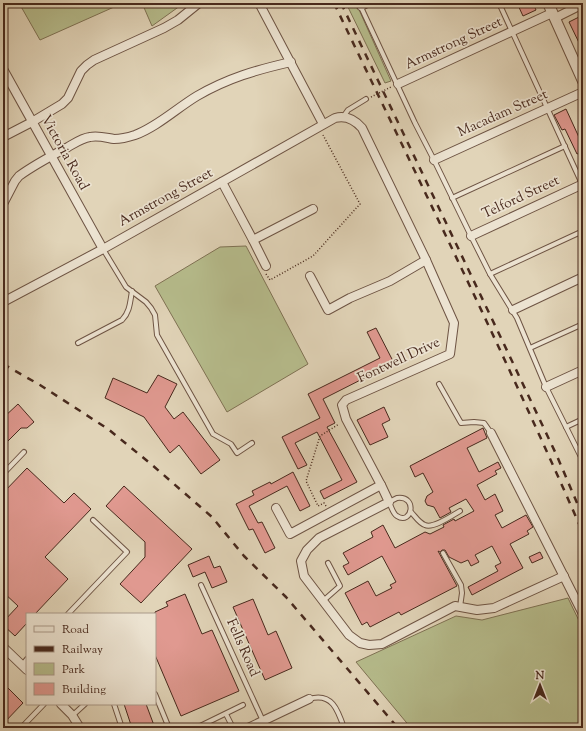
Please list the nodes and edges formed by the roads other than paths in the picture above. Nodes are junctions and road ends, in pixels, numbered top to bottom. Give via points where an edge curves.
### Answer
1 (200, 3) edge
2 (259, 3) edge
3 (499, 3) edge
4 (548, 3) edge
5 (362, 4) edge
6 (583, 4) edge
7 (554, 16) junction
8 (512, 32) junction
9 (291, 62) junction
10 (3, 69) edge
11 (583, 81) edge
12 (398, 84) junction
13 (583, 92) edge
14 (366, 99) road end
15 (547, 108) junction
16 (343, 117) junction
17 (32, 122) junction
18 (321, 125) junction
19 (3, 138) edge
20 (564, 146) junction
21 (51, 156) junction
22 (434, 160) junction
23 (222, 182) junction
24 (583, 185) edge
25 (452, 198) junction
26 (3, 204) edge
27 (313, 209) dead end
28 (583, 231) edge
29 (471, 236) junction
30 (253, 240) junction
31 (103, 249) junction
32 (426, 260) junction
33 (266, 266) road end
34 (490, 274) junction
35 (310, 276) dead end
36 (583, 277) edge
37 (132, 292) junction
38 (3, 302) edge
39 (513, 310) junction
40 (583, 324) edge
41 (78, 343) dead end
42 (530, 348) junction
43 (583, 370) edge
44 (439, 384) dead end
45 (546, 387) junction
46 (583, 419) edge
47 (566, 427) junction
48 (491, 433) joint
49 (252, 443) dead end
50 (24, 452) dead end
51 (583, 461) edge
52 (3, 474) edge
53 (381, 485) junction
54 (389, 502) junction
55 (276, 508) dead end
56 (460, 511) dead end
57 (411, 512) junction
58 (93, 520) dead end
59 (443, 553) dead end
60 (328, 563) dead end
61 (564, 576) junction
62 (201, 585) dead end
63 (323, 602) junction
64 (460, 607) junction
65 (69, 613) edge
66 (583, 614) edge
67 (3, 647) edge
68 (25, 664) edge
69 (156, 696) edge
70 (309, 699) joint
71 (43, 705) edge
72 (62, 705) edge
73 (84, 705) edge
74 (114, 705) edge
75 (243, 705) dead end
76 (226, 714) junction
77 (72, 715) junction
78 (263, 721) junction
79 (21, 728) edge
80 (80, 728) edge
81 (122, 728) edge
82 (169, 728) edge
83 (196, 728) edge
84 (233, 728) edge
85 (248, 728) edge
86 (344, 728) edge

1 - 17 street via 164,28 94,60 81,71 68,98
2 - 9 street
3 - 8 lane
4 - 7 street
5 - 12 lane
6 - 7 street, Armstrong Street
7 - 8 street, Armstrong Street
7 - 11 street
8 - 12 street, Armstrong Street
8 - 15 lane
9 - 18 street
9 - 21 street via 237,76 197,96 136,135 115,139 90,136
10 - 17 street, Victoria Road
12 - 22 lane
13 - 15 street, Macadam Street
14 - 16 lane via 348,110
15 - 20 lane
15 - 22 street, Macadam Street
16 - 18 street, Armstrong Street
16 - 32 street, Fontwell Drive via 362,128
17 - 19 street
17 - 21 street, Victoria Road
18 - 23 street, Armstrong Street
20 - 24 lane
20 - 25 lane
21 - 26 street via 19,176
21 - 31 street, Victoria Road
22 - 25 lane
23 - 30 street
23 - 31 street, Armstrong Street
24 - 29 street, Telford Street
25 - 29 lane
27 - 30 street
28 - 34 lane
29 - 34 lane
30 - 33 street
31 - 37 lane via 126,287
31 - 38 street, Armstrong Street
32 - 35 street via 390,281 328,310
32 - 53 street, Fontwell Drive via 454,323 450,354 346,400 342,405 346,419
34 - 39 lane
36 - 39 street
37 - 41 lane via 128,312 122,320
37 - 49 lane via 146,302 155,315 157,335 213,434 231,444 237,453
39 - 42 lane
40 - 42 lane
42 - 45 lane
43 - 45 street
44 - 48 lane via 461,423 484,423
45 - 47 lane
46 - 47 lane
47 - 51 lane
48 - 61 street
50 - 52 lane
53 - 54 street, Fontwell Drive
53 - 55 street via 290,534
54 - 57 lane via 397,498 406,499
54 - 57 lane via 397,516 405,518
54 - 63 street via 319,538 307,550 302,561 304,576
56 - 57 lane via 427,526
58 - 65 lane via 127,552
59 - 64 lane via 461,585
60 - 63 lane via 340,586
61 - 64 street via 494,608 477,610
61 - 66 street
62 - 78 lane, Fells Road
63 - 64 street via 349,635 360,643 369,645 382,644 455,606
67 - 68 street
69 - 82 lane
70 - 78 street
70 - 86 lane via 317,697 331,702
71 - 79 lane
72 - 77 street
73 - 77 lane
74 - 81 lane
75 - 76 lane
76 - 83 lane
76 - 84 lane
77 - 80 street
78 - 85 street

